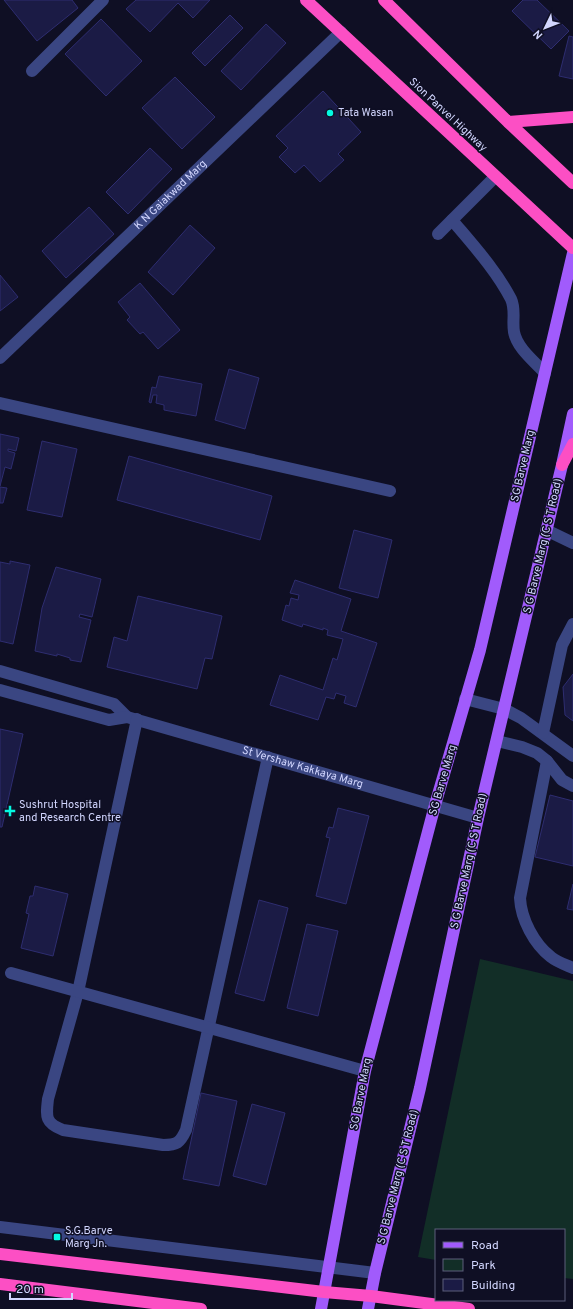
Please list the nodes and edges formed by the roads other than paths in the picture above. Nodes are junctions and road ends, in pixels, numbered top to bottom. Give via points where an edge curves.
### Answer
1 (103, 0) edge
2 (306, 0) edge
3 (384, 0) edge
4 (341, 32) junction
5 (32, 71) dead end
6 (573, 117) edge
7 (508, 122) junction
8 (496, 177) junction
9 (573, 183) edge
10 (452, 220) junction
11 (438, 234) dead end
12 (573, 248) edge
13 (573, 253) edge
14 (0, 358) edge
15 (545, 373) junction
16 (0, 403) edge
17 (573, 414) edge
18 (573, 444) edge
19 (562, 465) junction
20 (390, 491) dead end
21 (546, 530) junction
22 (573, 544) edge
23 (573, 624) edge
24 (0, 671) edge
25 (58, 687) junction
26 (0, 690) edge
27 (466, 699) junction
28 (54, 705) junction
29 (504, 709) junction
30 (132, 718) junction
31 (543, 734) junction
32 (496, 741) junction
33 (573, 756) edge
34 (268, 757) junction
35 (547, 761) junction
36 (573, 786) edge
37 (435, 805) junction
38 (478, 818) junction
39 (573, 968) edge
40 (11, 973) dead end
41 (78, 992) junction
42 (208, 1028) junction
43 (365, 1071) junction
44 (0, 1227) edge
45 (0, 1254) edge
46 (329, 1268) junction
47 (375, 1273) junction
48 (0, 1284) edge
49 (324, 1292) junction
50 (371, 1296) junction
51 (201, 1309) edge
52 (321, 1309) edge
53 (368, 1309) edge
54 (469, 1309) edge

1 - 5 street
2 - 4 highway, Sion Panvel Highway
3 - 7 highway
4 - 8 highway, Sion Panvel Highway
4 - 14 street, K N Gaiakwad Marg
6 - 7 highway
7 - 9 highway
8 - 10 street
8 - 12 highway, Sion Panvel Highway
10 - 11 street
10 - 15 street via 499,279 512,300 515,311 514,332 522,348
13 - 15 main road, SG Barve Marg
15 - 27 main road, SG Barve Marg via 480,650
16 - 20 street
17 - 19 main road, S G Barve Marg (C S T Road)
18 - 19 highway
19 - 21 main road, S G Barve Marg (C S T Road)
21 - 22 street
21 - 29 main road, S G Barve Marg (C S T Road)
23 - 31 street via 562,645
24 - 25 street, St Vershaw Kakkaya Marg
25 - 28 street
25 - 30 street, St Vershaw Kakkaya Marg via 114,704
26 - 28 street, St Vershaw Kakkaya Marg
27 - 29 street
27 - 37 main road, SG Barve Marg
28 - 30 street, St Vershaw Kakkaya Marg via 109,720
29 - 31 street
29 - 32 main road, S G Barve Marg (C S T Road)
30 - 34 street, St Vershaw Kakkaya Marg
30 - 41 street
31 - 33 street
32 - 35 street via 537,752
32 - 38 main road, S G Barve Marg (C S T Road)
34 - 37 street, St Vershaw Kakkaya Marg
34 - 42 street
35 - 36 street via 562,780
35 - 39 street via 520,908 530,932 540,947 551,958
37 - 38 street, St Vershaw Kakkaya Marg
37 - 43 main road, SG Barve Marg
38 - 47 main road, S G Barve Marg (C S T Road) via 420,1088
40 - 41 street
41 - 42 street
41 - 42 street via 46,1112 54,1127 63,1130 163,1145 173,1145 181,1140 186,1130
42 - 43 street
43 - 46 main road, SG Barve Marg
44 - 46 street
45 - 49 highway
46 - 47 street
46 - 49 main road, SG Barve Marg
47 - 50 main road, S G Barve Marg (C S T Road)
48 - 51 highway
49 - 50 highway
49 - 52 main road, SG Barve Marg
50 - 53 main road, S G Barve Marg (C S T Road)
50 - 54 highway

